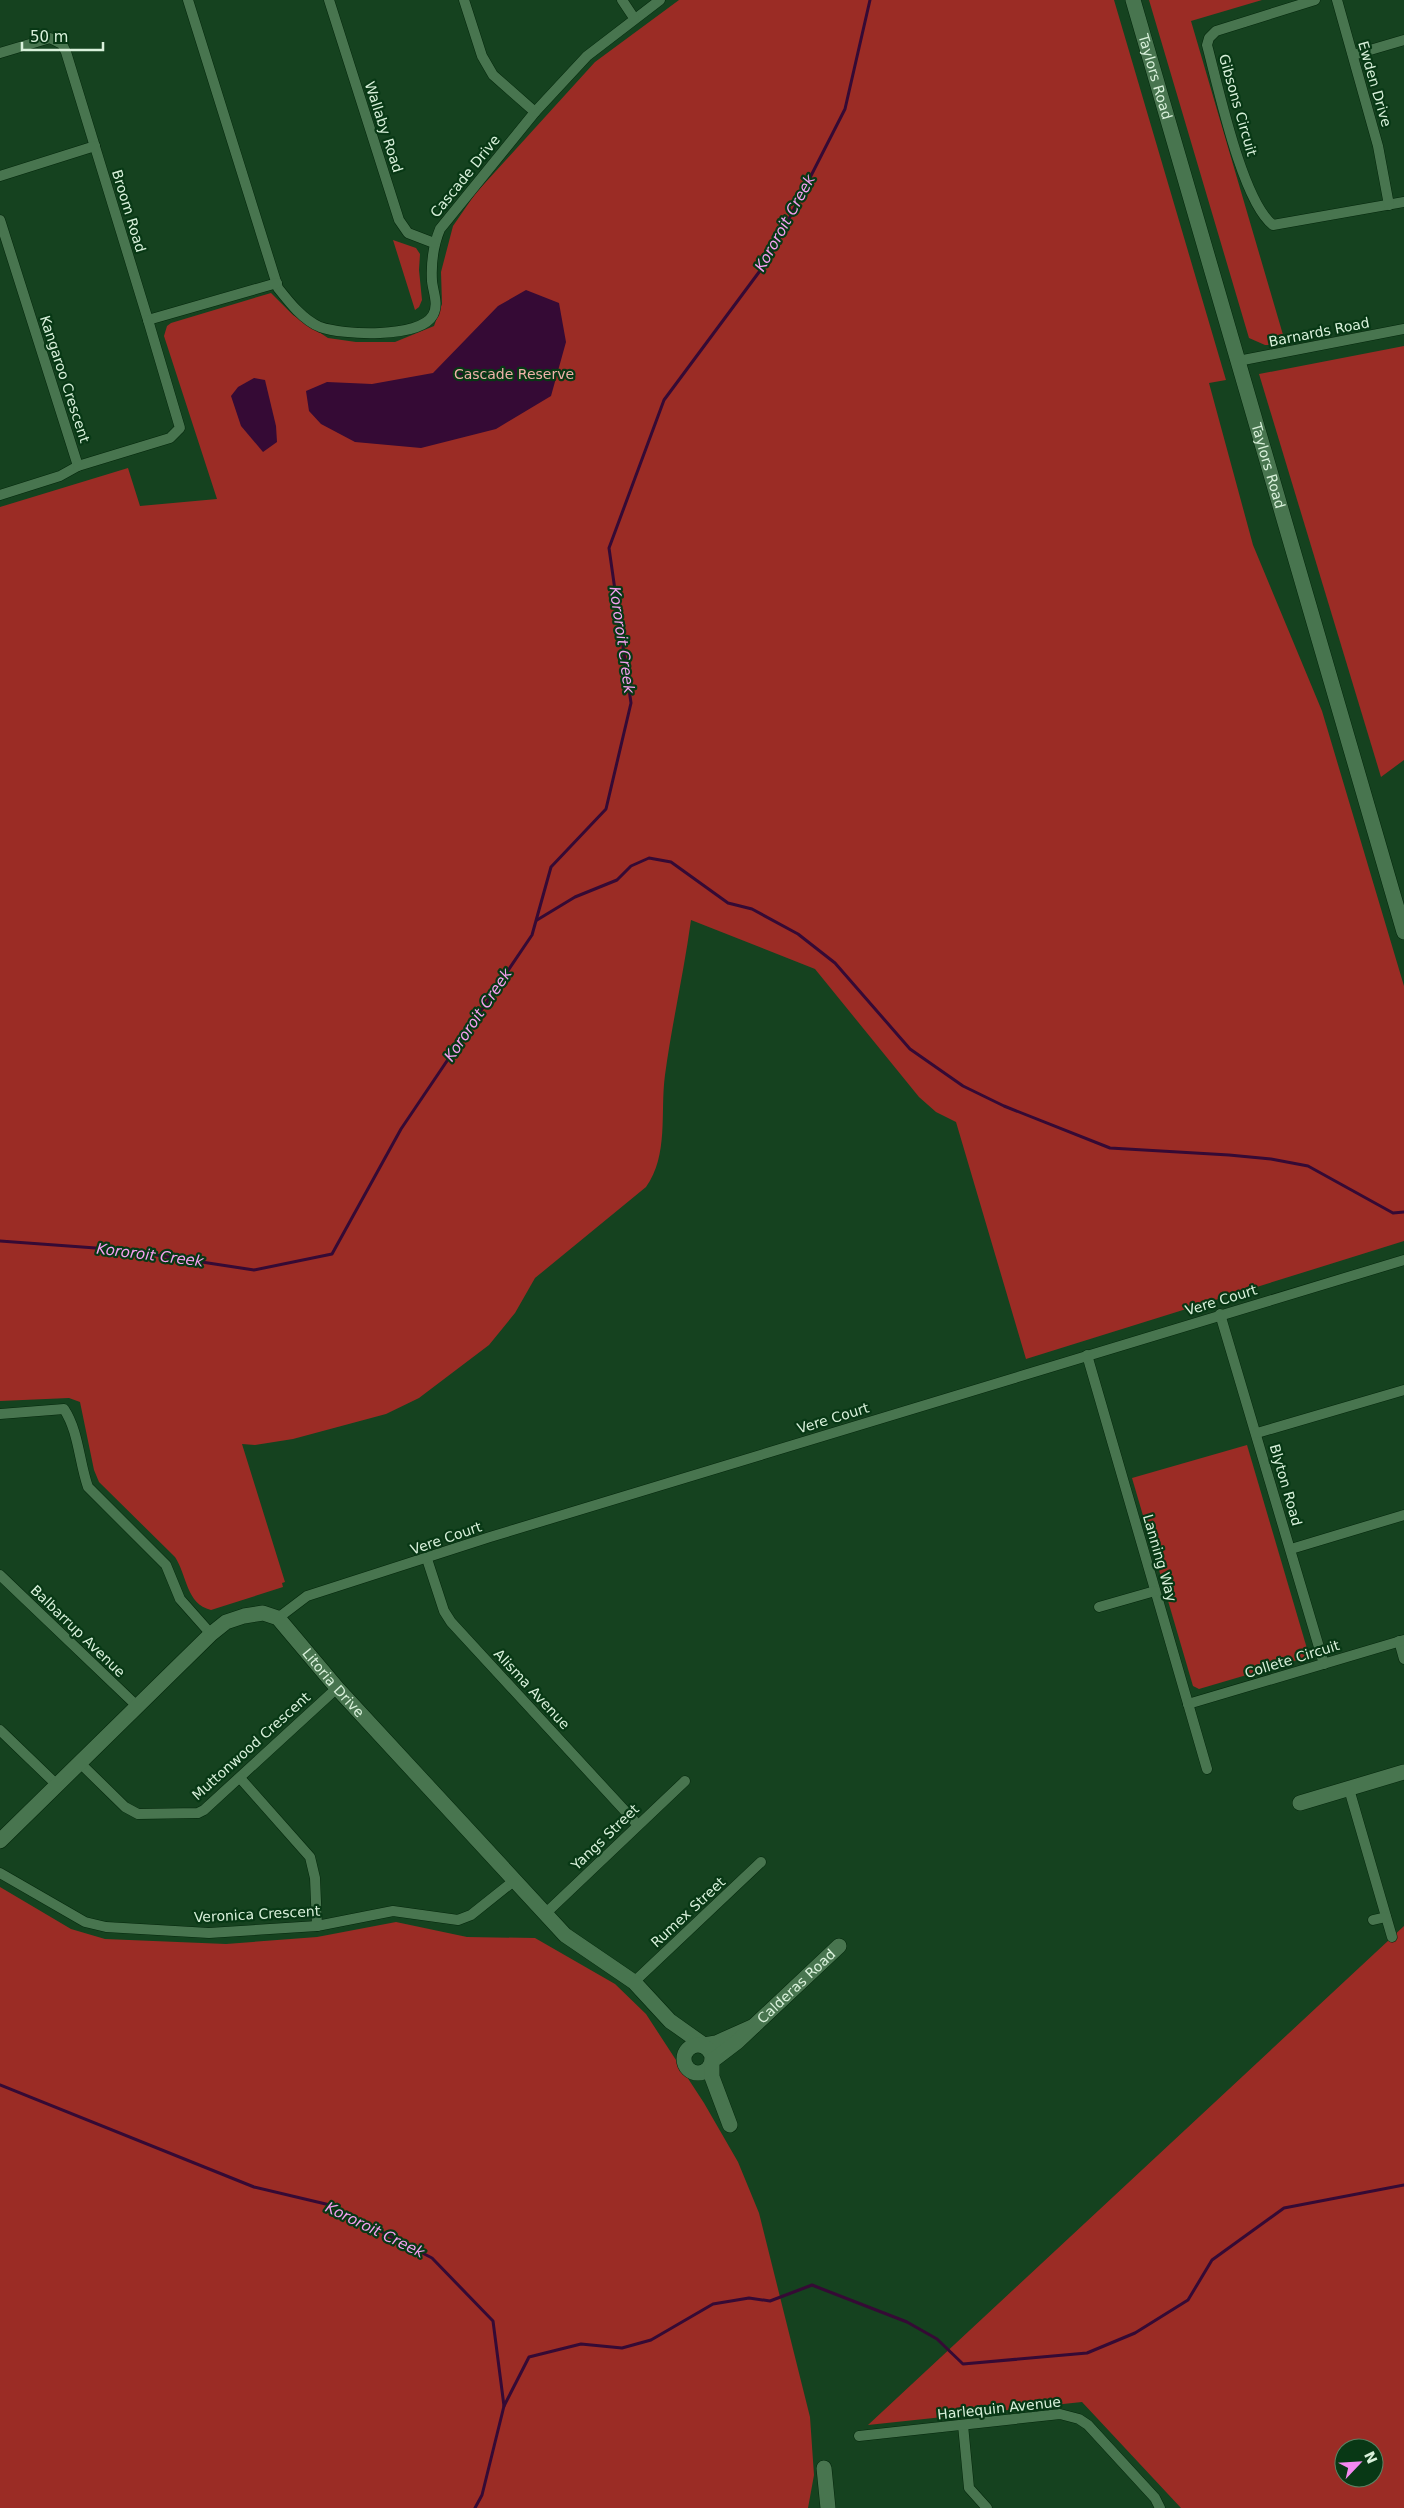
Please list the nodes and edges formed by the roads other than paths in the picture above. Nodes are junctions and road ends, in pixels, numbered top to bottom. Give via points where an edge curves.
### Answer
1 (188, 0) edge
2 (329, 0) edge
3 (464, 0) edge
4 (622, 0) edge
5 (660, 0) edge
6 (1133, 0) edge
7 (1316, 0) edge
8 (1337, 0) edge
9 (634, 18) junction
10 (1404, 40) edge
11 (0, 53) edge
12 (1353, 55) junction
13 (535, 112) junction
14 (95, 146) junction
15 (0, 176) edge
16 (1404, 202) edge
17 (1389, 205) junction
18 (0, 220) edge
19 (434, 243) junction
20 (277, 283) junction
21 (148, 320) junction
22 (1404, 329) edge
23 (1238, 361) junction
24 (78, 466) junction
25 (0, 495) edge
26 (1404, 932) edge
27 (1404, 1260) edge
28 (1220, 1314) junction
29 (1087, 1355) junction
30 (1404, 1390) edge
31 (0, 1414) edge
32 (1257, 1433) junction
33 (1404, 1515) edge
34 (1291, 1549) junction
35 (427, 1559) junction
36 (0, 1575) edge
37 (1155, 1591) junction
38 (1098, 1607) dead end
39 (278, 1618) junction
40 (211, 1634) junction
41 (1401, 1640) edge
42 (1404, 1659) edge
43 (1324, 1664) junction
44 (337, 1688) junction
45 (1188, 1704) junction
46 (137, 1706) junction
47 (0, 1730) edge
48 (80, 1762) junction
49 (1207, 1769) dead end
50 (1404, 1772) edge
51 (240, 1778) junction
52 (685, 1781) dead end
53 (57, 1785) junction
54 (1349, 1789) junction
55 (1300, 1803) dead end
56 (638, 1825) junction
57 (0, 1841) edge
58 (761, 1862) dead end
59 (0, 1873) edge
60 (514, 1880) junction
61 (546, 1913) junction
62 (1386, 1917) junction
63 (1373, 1920) dead end
64 (317, 1926) junction
65 (1392, 1938) dead end
66 (840, 1946) dead end
67 (634, 1982) junction
68 (652, 2003) junction
69 (754, 2026) junction
70 (704, 2045) junction
71 (684, 2058) junction
72 (712, 2061) junction
73 (694, 2072) junction
74 (963, 2426) junction
75 (860, 2436) dead end
76 (824, 2468) dead end
77 (828, 2508) edge
78 (987, 2508) edge
79 (1160, 2508) edge

1 - 20 street, Cascade Drive
2 - 19 street, Wallaby Road via 399,220 408,233
3 - 13 street via 482,56 493,75
4 - 9 street
5 - 9 street, Cascade Drive
6 - 23 street, Taylors Road
7 - 17 street, Gibsons Circuit via 1216,31 1206,45 1244,178 1265,219 1273,225
8 - 12 street, Ewden Drive
9 - 13 street, Cascade Drive via 587,56
10 - 12 street
11 - 14 street, Broom Road via 50,38 62,44
12 - 17 street, Ewden Drive via 1378,146
13 - 19 street, Cascade Drive via 440,229
14 - 15 street
14 - 21 street, Broom Road
16 - 17 street
18 - 24 street, Kangaroo Crescent
19 - 20 street, Cascade Drive via 432,281 436,306 428,320 406,329 386,333 345,332 319,326 288,301
20 - 21 street
21 - 24 street, Broom Road via 180,428 170,438
22 - 23 street, Barnards Road
23 - 26 street, Taylors Road
24 - 25 street via 60,476
27 - 28 street, Vere Court
28 - 29 street, Vere Court
28 - 32 street, Blyton Road
29 - 35 street, Vere Court
29 - 37 street, Lanning Way
30 - 32 street
31 - 40 street via 64,1410 72,1421 88,1487 166,1565 180,1599
32 - 34 street, Blyton Road
33 - 34 street
34 - 43 street, Blyton Road
35 - 39 street, Vere Court via 307,1596
35 - 56 street, Alisma Avenue via 444,1611 451,1622
36 - 46 street, Balbarrup Avenue
37 - 38 street
37 - 45 street, Lanning Way
39 - 40 street via 263,1613 244,1616 226,1622
39 - 44 street, Litoria Drive
40 - 46 street
41 - 42 street
41 - 43 street, Collete Circuit
43 - 45 street, Collete Circuit
44 - 51 street, Muttonwood Crescent
44 - 60 street, Litoria Drive
45 - 49 street, Lanning Way
46 - 48 street
47 - 53 street
48 - 51 street, Muttonwood Crescent via 125,1807 138,1814 198,1812
48 - 53 street
50 - 54 street
51 - 64 street via 310,1857
52 - 56 street, Yangs Street
53 - 57 street
54 - 55 street
54 - 62 street
56 - 61 street, Yangs Street
58 - 67 street, Rumex Street
59 - 64 street, Veronica Crescent via 85,1922 106,1927 209,1933
60 - 61 street, Litoria Drive
60 - 64 street, Veronica Crescent via 471,1916 458,1920 393,1911
61 - 67 street, Litoria Drive via 565,1935
62 - 63 street
62 - 65 street
66 - 69 street, Calderas Road
67 - 68 street, Litoria Drive
68 - 70 street, Litoria Drive via 682,2032
68 - 71 street, Litoria Drive via 661,2022 682,2048
69 - 70 street, Calderas Road
69 - 72 street, Calderas Road
70 - 71 street via 691,2047
70 - 72 street, Litoria Drive via 711,2052
71 - 73 street, Litoria Drive via 687,2067
72 - 73 street via 704,2072
72 - 73 street, Litoria Drive via 712,2077 730,2125 718,2112
74 - 75 street, Harlequin Avenue
74 - 78 street via 970,2488
74 - 79 street, Harlequin Avenue via 1060,2414 1079,2419 1155,2498
76 - 77 street

